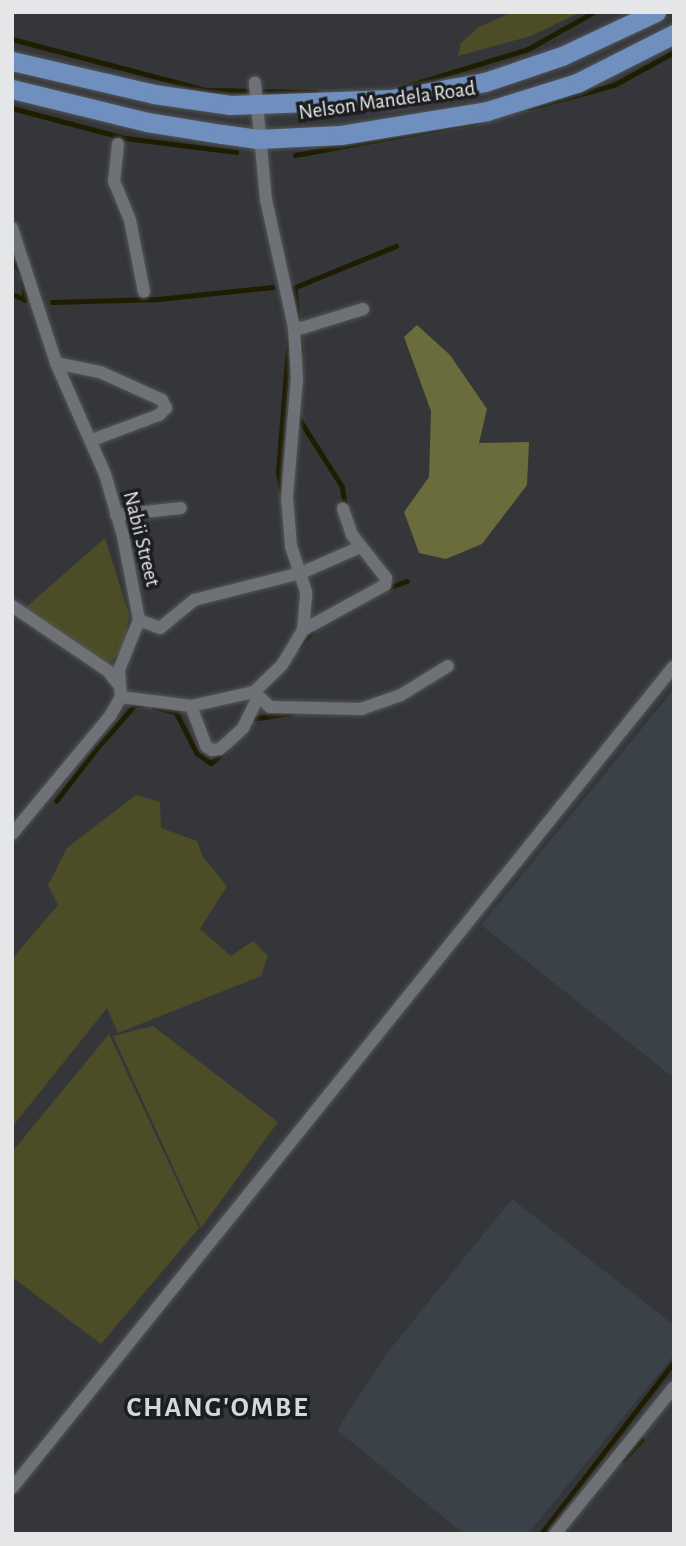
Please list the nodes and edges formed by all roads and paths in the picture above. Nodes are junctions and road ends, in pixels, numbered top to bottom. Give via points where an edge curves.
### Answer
1 (656, 12) edge
2 (674, 34) edge
3 (12, 61) edge
4 (255, 83) dead end
5 (12, 89) edge
6 (256, 107) junction
7 (258, 139) junction
8 (118, 144) dead end
9 (12, 228) edge
10 (144, 292) dead end
11 (363, 309) dead end
12 (294, 327) junction
13 (56, 363) junction
14 (92, 440) junction
15 (181, 508) dead end
16 (343, 509) dead end
17 (116, 515) junction
18 (360, 547) junction
19 (301, 573) junction
20 (15, 614) edge
21 (139, 620) junction
22 (303, 629) junction
23 (448, 666) dead end
24 (674, 666) edge
25 (120, 690) junction
26 (255, 696) junction
27 (191, 706) junction
28 (12, 834) edge
29 (674, 1387) edge
30 (12, 1488) edge
31 (555, 1534) edge

1 - 6 main road, Nelson Mandela Road via 562,56 485,82 391,99
2 - 7 main road, Nelson Mandela Road via 577,83 487,111 341,135
3 - 6 main road, Nelson Mandela Road via 154,94
4 - 6 street
5 - 7 main road, Nelson Mandela Road via 148,122
6 - 7 street
7 - 12 street via 266,200
8 - 10 street via 114,181 130,220
9 - 13 street, Nabii Street
11 - 12 street
12 - 19 street via 297,387 287,497 291,546
13 - 14 street, Nabii Street
13 - 14 street via 100,372 162,400 166,408 159,415
14 - 17 street, Nabii Street
15 - 17 street
16 - 18 street
17 - 21 street, Nabii Street
18 - 19 street
18 - 22 street via 386,578 385,585
19 - 21 street via 194,600 159,628
19 - 22 street via 306,592
20 - 25 street via 108,671
21 - 25 street, Nabii Street
22 - 26 street via 282,665
23 - 26 street via 401,695 361,709 270,707
24 - 30 street
25 - 27 street
25 - 28 street, Nabii Street via 110,716
26 - 27 street
26 - 27 street via 243,728 220,749 206,746
29 - 31 street

